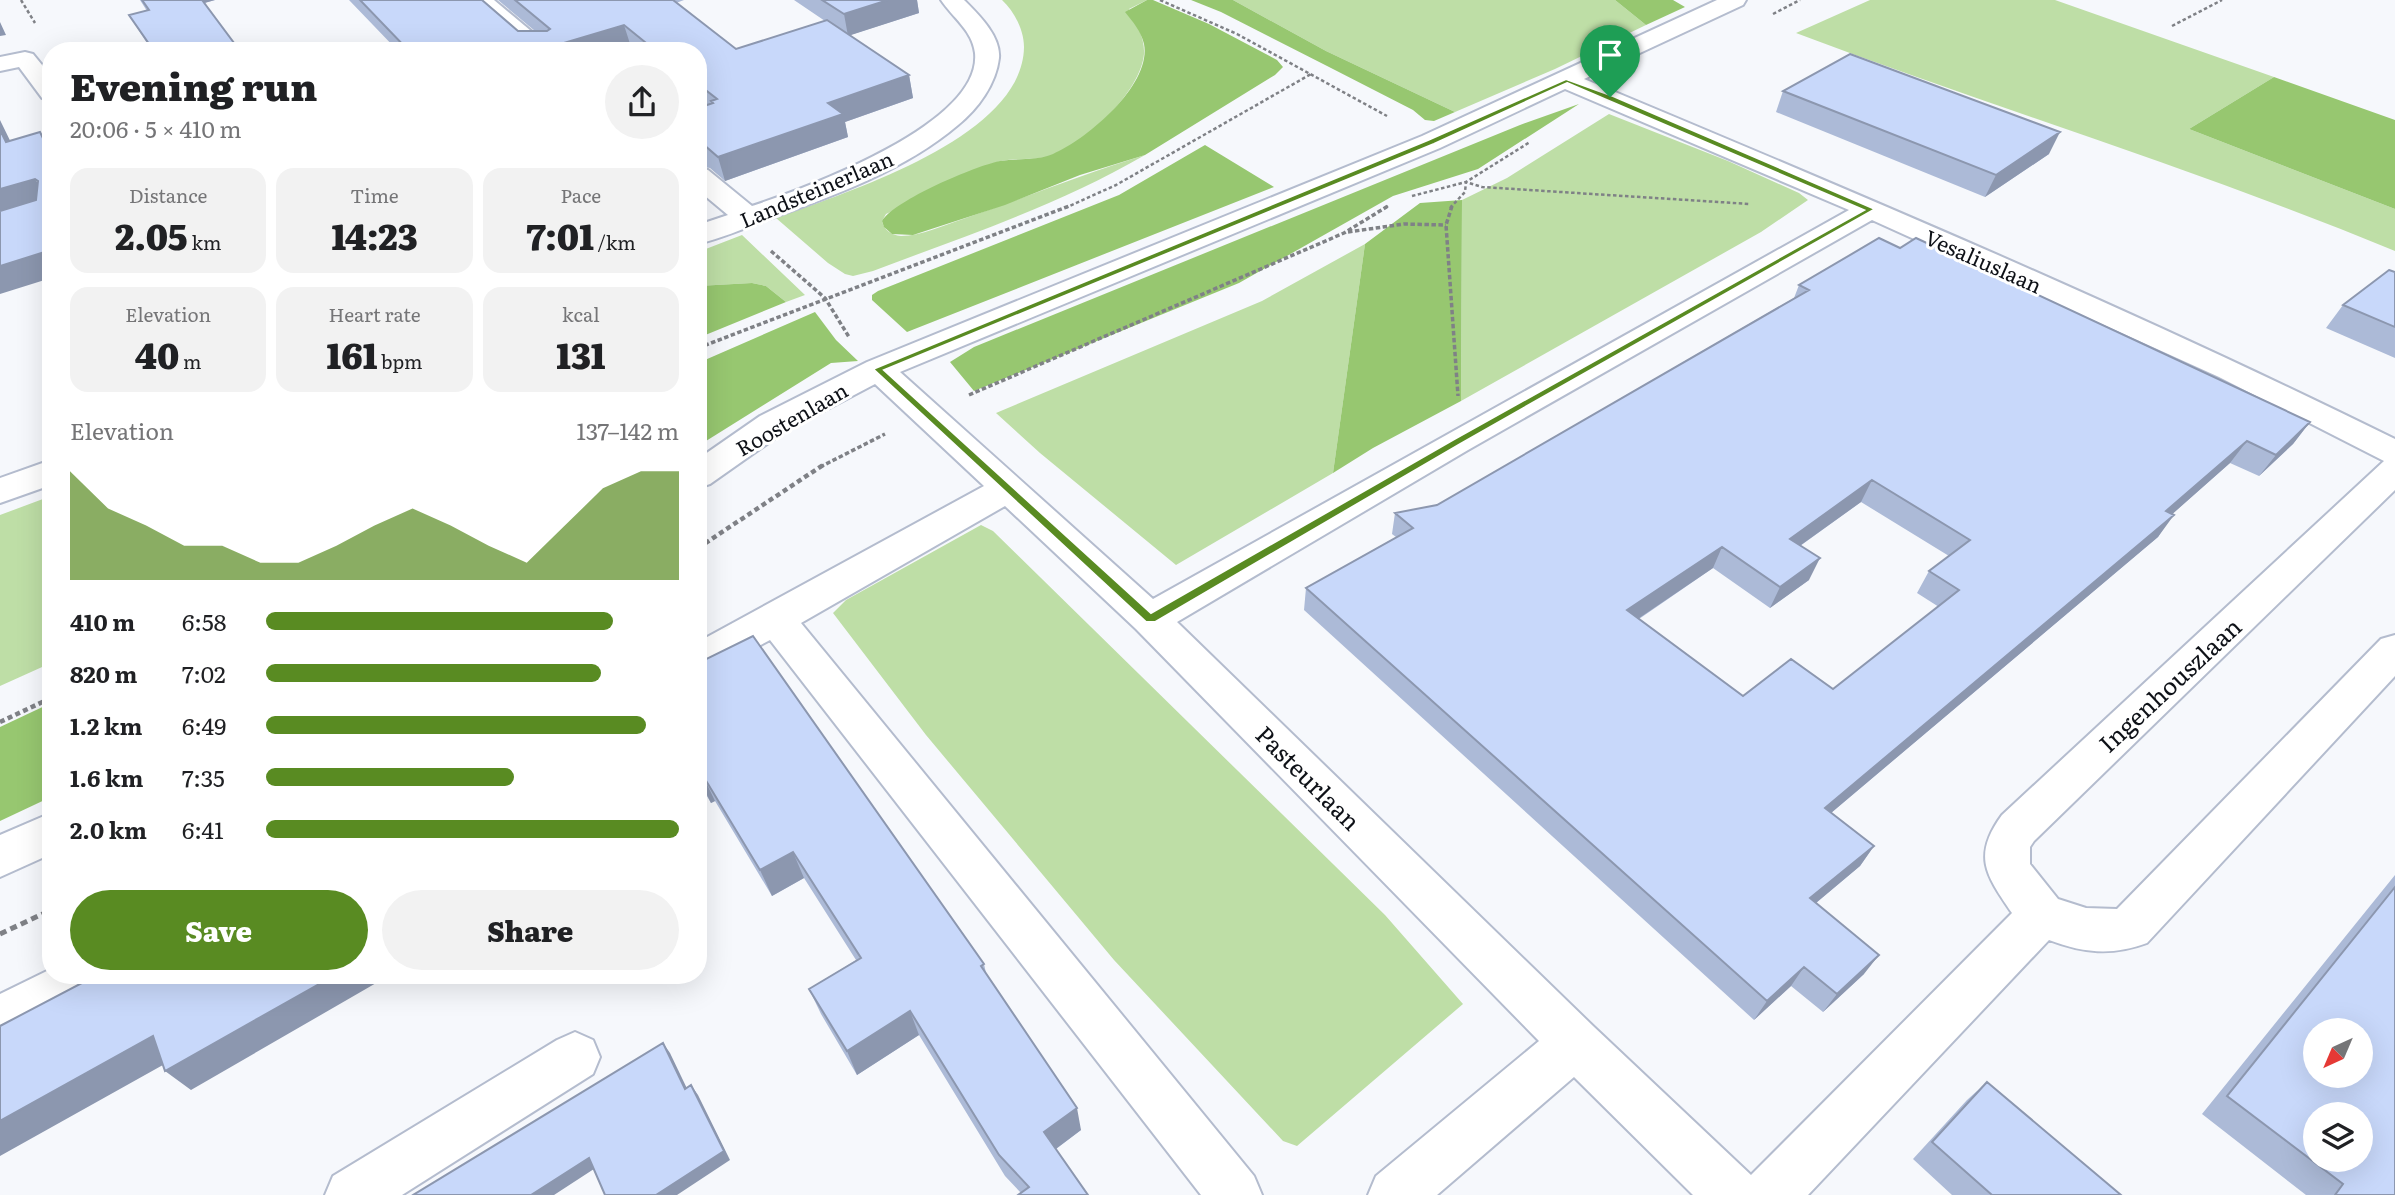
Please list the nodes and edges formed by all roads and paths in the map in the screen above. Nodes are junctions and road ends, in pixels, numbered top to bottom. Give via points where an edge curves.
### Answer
1 (481, 0) edge
2 (952, 0) edge
3 (1160, 0) edge
4 (1735, 0) edge
5 (2222, 0) edge
6 (2172, 26) dead end
7 (532, 42) edge
8 (0, 64) edge
9 (1311, 74) junction
10 (42, 81) edge
11 (1566, 81) junction
12 (1431, 142) junction
13 (707, 183) edge
14 (1760, 204) dead end
15 (1871, 209) junction
16 (748, 217) junction
17 (1447, 225) junction
18 (707, 231) edge
19 (1344, 233) dead end
20 (825, 298) junction
21 (707, 344) edge
22 (878, 369) junction
23 (927, 413) junction
24 (1456, 442) junction
25 (2395, 453) edge
26 (707, 469) edge
27 (2395, 470) edge
28 (42, 475) edge
29 (1006, 489) junction
30 (0, 491) edge
31 (707, 542) edge
32 (776, 619) junction
33 (1150, 619) junction
34 (2395, 650) edge
35 (707, 655) edge
36 (42, 702) edge
37 (0, 722) edge
38 (42, 836) edge
39 (0, 856) edge
40 (42, 913) edge
41 (2042, 915) junction
42 (0, 934) edge
43 (70, 984) edge
44 (0, 1020) edge
45 (1575, 1043) junction
46 (575, 1057) dead end
47 (352, 1195) edge
48 (1235, 1195) edge
49 (1395, 1195) edge
50 (1732, 1195) edge
51 (1770, 1195) edge

1 - 7 street
2 - 16 street, Landsteinerlaan via 979,30 987,58 979,88 956,117 884,163
3 - 9 path
4 - 11 street, Roostenlaan
5 - 6 path
8 - 10 street via 25,59
9 - 12 path
9 - 20 path via 1116,185 1045,217
11 - 12 street, Roostenlaan
11 - 15 street, Vesaliuslaan
12 - 22 street, Roostenlaan
13 - 16 street
14 - 17 path via 1482,187 1466,182 1465,192 1449,209
15 - 24 street
15 - 25 street, Vesaliuslaan via 2230,370
16 - 18 street, Landsteinerlaan
16 - 20 path via 752,234
17 - 19 path via 1404,224
17 - 24 path via 1458,395
20 - 21 path
22 - 23 street, Pasteurlaan
22 - 26 street, Roostenlaan via 772,424
23 - 29 street, Pasteurlaan
23 - 31 path via 821,466
24 - 33 street
27 - 41 street, Ingenhouszlaan via 2008,840 2005,857 2011,875
28 - 30 street
29 - 32 street
29 - 33 street, Pasteurlaan
32 - 35 street
32 - 48 street
33 - 45 street, Pasteurlaan
34 - 41 street via 2130,928 2111,933 2089,931
36 - 37 path
38 - 39 street
40 - 42 path
41 - 51 street
43 - 44 street
45 - 49 street
45 - 50 street, Pasteurlaan
46 - 47 street

